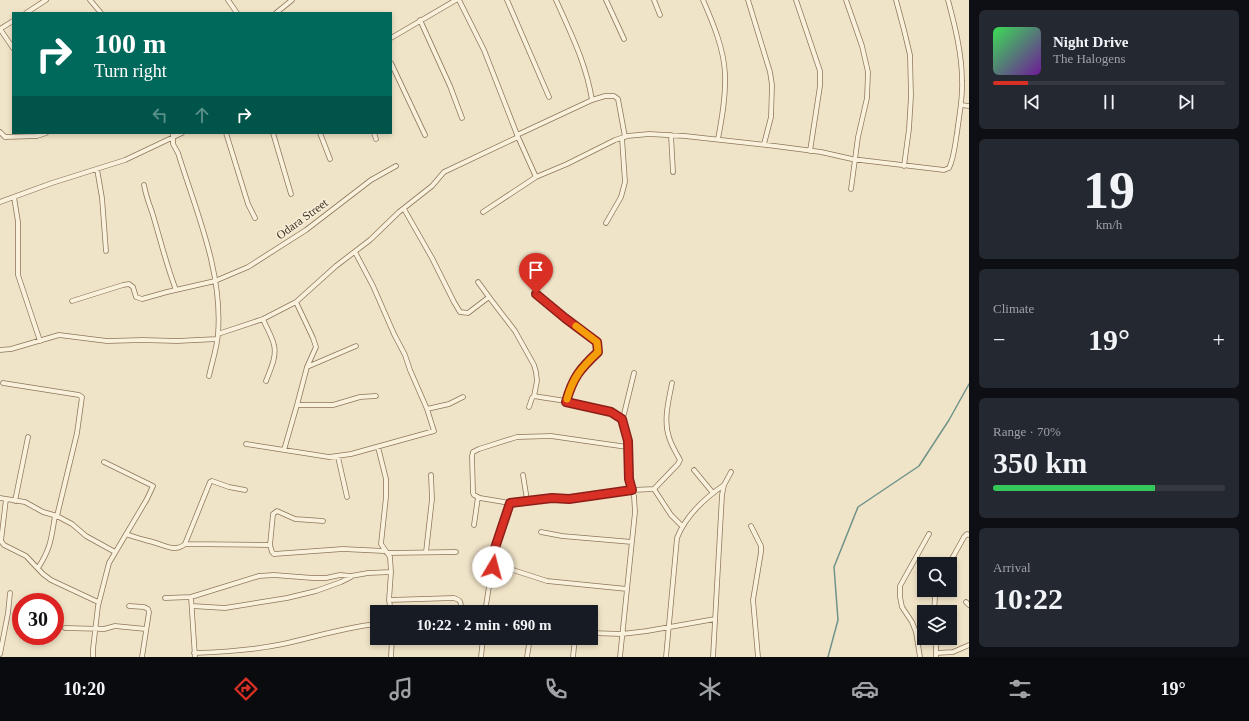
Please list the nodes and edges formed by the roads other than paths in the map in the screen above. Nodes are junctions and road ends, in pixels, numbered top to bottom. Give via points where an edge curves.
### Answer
1 (46, 0) edge
2 (90, 0) edge
3 (228, 0) edge
4 (292, 0) edge
5 (456, 0) edge
6 (459, 0) edge
7 (506, 0) edge
8 (556, 0) edge
9 (606, 0) edge
10 (654, 0) edge
11 (703, 0) edge
12 (748, 0) edge
13 (796, 0) edge
14 (846, 0) edge
15 (896, 0) edge
16 (948, 0) edge
17 (28, 12) edge
18 (100, 12) edge
19 (236, 12) edge
20 (277, 12) edge
21 (660, 15) dead end
22 (420, 20) junction
23 (12, 22) edge
24 (392, 37) edge
25 (624, 39) dead end
26 (12, 47) edge
27 (392, 65) edge
28 (549, 97) dead end
29 (592, 100) junction
30 (961, 105) junction
31 (969, 106) edge
32 (462, 118) dead end
33 (0, 132) edge
34 (43, 134) edge
35 (226, 134) edge
36 (273, 134) edge
37 (320, 134) edge
38 (374, 134) edge
39 (174, 135) edge
40 (425, 135) dead end
41 (671, 135) junction
42 (518, 136) junction
43 (623, 138) junction
44 (376, 139) dead end
45 (718, 139) junction
46 (764, 144) junction
47 (810, 151) junction
48 (330, 159) dead end
49 (855, 160) junction
50 (396, 166) dead end
51 (904, 166) junction
52 (97, 169) junction
53 (673, 172) dead end
54 (536, 177) junction
55 (144, 184) dead end
56 (851, 189) dead end
57 (291, 194) dead end
58 (14, 197) junction
59 (0, 202) edge
60 (404, 208) junction
61 (483, 212) dead end
62 (255, 218) dead end
63 (606, 223) dead end
64 (106, 251) dead end
65 (355, 252) junction
66 (215, 281) junction
67 (478, 282) dead end
68 (176, 290) junction
69 (536, 294) dead end
70 (489, 297) junction
71 (72, 301) dead end
72 (296, 302) junction
73 (262, 319) junction
74 (218, 337) junction
75 (40, 341) junction
76 (356, 346) dead end
77 (0, 350) edge
78 (307, 367) junction
79 (634, 373) dead end
80 (209, 376) dead end
81 (266, 381) dead end
82 (3, 383) dead end
83 (672, 383) dead end
84 (376, 396) dead end
85 (534, 396) junction
86 (463, 397) dead end
87 (566, 402) junction
88 (297, 405) junction
89 (529, 407) dead end
90 (427, 409) junction
91 (622, 419) junction
92 (28, 437) dead end
93 (246, 444) dead end
94 (378, 447) junction
95 (627, 447) junction
96 (284, 450) junction
97 (338, 457) junction
98 (104, 462) dead end
99 (694, 470) dead end
100 (731, 472) dead end
101 (431, 475) dead end
102 (523, 475) dead end
103 (724, 484) junction
104 (654, 489) junction
105 (245, 490) dead end
106 (632, 490) junction
107 (713, 492) junction
108 (347, 497) dead end
109 (478, 497) junction
110 (0, 498) edge
111 (6, 499) junction
112 (526, 500) junction
113 (15, 501) junction
114 (510, 503) junction
115 (56, 516) junction
116 (323, 521) dead end
117 (474, 525) dead end
118 (682, 526) junction
119 (751, 526) dead end
120 (541, 532) dead end
121 (126, 534) junction
122 (929, 534) dead end
123 (969, 535) edge
124 (632, 542) junction
125 (185, 544) junction
126 (270, 545) junction
127 (115, 552) junction
128 (386, 552) junction
129 (426, 552) junction
130 (456, 552) dead end
131 (953, 557) edge
132 (493, 567) junction
133 (38, 568) junction
134 (391, 572) junction
135 (351, 576) junction
136 (627, 589) junction
137 (10, 593) dead end
138 (191, 597) junction
139 (164, 598) dead end
140 (389, 600) junction
141 (98, 602) junction
142 (390, 605) edge
143 (461, 605) edge
144 (485, 605) edge
145 (129, 606) dead end
146 (192, 606) junction
147 (715, 619) junction
148 (370, 625) edge
149 (669, 627) junction
150 (65, 628) dead end
151 (95, 628) junction
152 (146, 629) junction
153 (598, 633) edge
154 (622, 634) junction
155 (392, 645) edge
156 (482, 645) edge
157 (529, 645) edge
158 (574, 645) edge
159 (969, 645) edge
160 (0, 654) edge
161 (194, 655) edge
162 (936, 655) edge
163 (93, 657) edge
164 (142, 657) edge
165 (391, 657) edge
166 (481, 657) edge
167 (527, 657) edge
168 (573, 657) edge
169 (620, 657) edge
170 (666, 657) edge
171 (713, 657) edge
172 (758, 657) edge
173 (920, 657) edge

1 - 17 street
2 - 18 street
3 - 19 street
4 - 20 street
5 - 22 street
6 - 42 street via 484,50
7 - 28 street
8 - 29 street via 589,79
9 - 25 street
10 - 21 street
11 - 45 street via 724,58 726,74
12 - 46 street via 772,85 771,117
13 - 47 street via 820,71
14 - 49 street via 868,72 867,98
15 - 51 street via 910,55 911,96
16 - 30 street via 958,43 962,81
22 - 24 street
22 - 32 street
23 - 26 street via 0,29
27 - 40 street
29 - 42 street
29 - 43 street via 610,96 618,99
30 - 31 street
30 - 51 street via 951,164 948,168 944,170
33 - 34 street via 5,136
35 - 62 street via 248,204
36 - 57 street
37 - 48 street
38 - 44 street
39 - 52 street via 135,156
39 - 66 street via 172,144 178,153 202,229
41 - 43 street via 649,134
41 - 45 street
41 - 53 street
42 - 54 street
42 - 60 street via 444,172 432,186
43 - 54 street
43 - 63 street via 625,182 621,197
45 - 46 street
46 - 47 street
47 - 49 street
49 - 51 street
49 - 56 street
50 - 66 street, Odara Street via 371,180 284,245 248,267
52 - 58 street
52 - 64 street
54 - 61 street
55 - 68 street via 146,198
58 - 59 street
58 - 75 street via 18,229 18,275
60 - 65 street
60 - 70 street via 460,312 468,313
65 - 72 street
65 - 90 street via 406,355
66 - 68 street, Odara Street
66 - 74 street
67 - 70 street
68 - 71 street, Odara Street via 142,299 136,297 134,287 129,284
69 - 87 street via 597,342 598,352 576,375
70 - 85 street via 515,331 534,365 537,381
72 - 73 street
72 - 78 street via 316,347
73 - 74 street
73 - 81 street via 275,350
74 - 75 street via 177,341 107,340 59,335
74 - 80 street
75 - 77 street
76 - 78 street
78 - 88 street
79 - 91 street
82 - 115 street via 82,397 77,433
83 - 104 street via 667,426 669,437 680,460
84 - 88 street via 360,397 333,405
85 - 87 street
85 - 89 street
86 - 90 street via 450,404
87 - 91 street via 611,412
88 - 96 street
90 - 94 street via 434,431
91 - 95 street via 628,441
92 - 113 street
93 - 96 street
94 - 97 street
94 - 128 street via 386,479 381,544
95 - 106 street
95 - 109 street via 551,436 517,437 479,448 472,456 473,493
96 - 97 street
97 - 108 street
98 - 121 street via 153,486
99 - 107 street
100 - 103 street
101 - 129 street via 432,499
102 - 112 street
103 - 107 street
103 - 147 street
104 - 106 street
104 - 118 street via 671,515
105 - 125 street via 210,482
106 - 112 street via 569,499
106 - 124 street via 635,512
107 - 118 street
109 - 114 street
109 - 117 street
110 - 111 street
111 - 113 street
111 - 133 street via 1,541 26,556
112 - 114 street
113 - 115 street via 25,502 42,512
114 - 132 street via 495,548
115 - 127 street
115 - 133 street via 50,546
116 - 126 street via 295,519 274,512
118 - 149 street via 677,538
119 - 172 street via 762,552 754,600
120 - 124 street
121 - 125 street via 168,548 182,547
121 - 127 street
122 - 173 street via 900,586 902,607 916,632
123 - 131 street via 964,537
124 - 136 street
125 - 126 street
126 - 128 street via 274,554 343,549
127 - 141 street via 109,563
128 - 129 street
128 - 134 street via 390,557
129 - 130 street
132 - 136 street via 513,570 547,581
132 - 144 street
133 - 141 street via 51,580
134 - 135 street
134 - 140 street
135 - 138 street via 259,576
135 - 146 street via 316,591 286,598 225,608
136 - 154 street
137 - 160 street
138 - 139 street
138 - 146 street
140 - 142 street
140 - 143 street via 454,598 459,600
141 - 151 street
145 - 152 street via 148,609 150,612
146 - 161 street
147 - 149 street
147 - 171 street
148 - 161 street via 256,649
149 - 154 street
149 - 170 street
150 - 151 street
151 - 152 street via 115,626
151 - 163 street
152 - 164 street
153 - 154 street
154 - 169 street
155 - 165 street
156 - 166 street
157 - 167 street
158 - 168 street
159 - 162 street via 953,652

